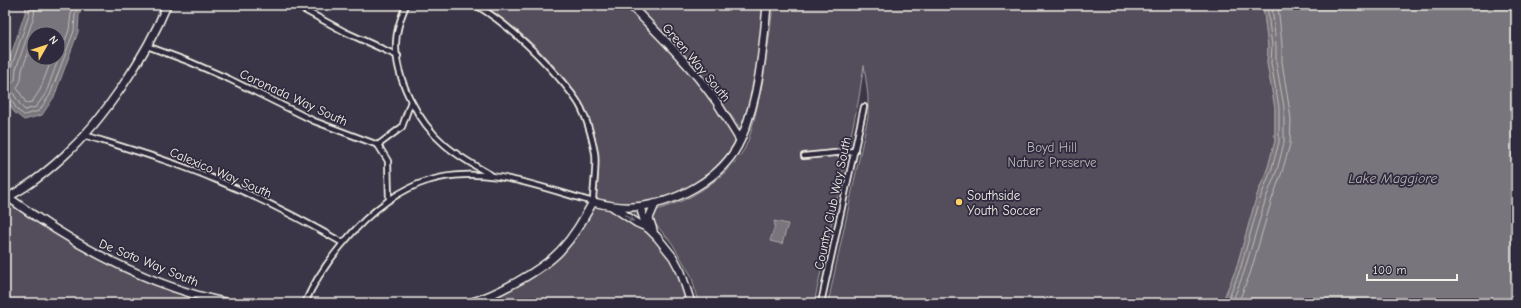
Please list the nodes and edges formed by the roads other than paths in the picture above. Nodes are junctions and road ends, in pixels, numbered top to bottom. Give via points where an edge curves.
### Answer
1 (167, 5) edge
2 (295, 5) edge
3 (406, 5) edge
4 (476, 5) edge
5 (630, 5) edge
6 (767, 5) edge
7 (147, 46) junction
8 (398, 56) junction
9 (411, 101) junction
10 (864, 108) dead end
11 (84, 135) junction
12 (740, 140) junction
13 (378, 145) junction
14 (855, 151) junction
15 (804, 156) dead end
16 (492, 176) junction
17 (6, 197) edge
18 (389, 200) junction
19 (592, 202) junction
20 (655, 204) junction
21 (611, 206) junction
22 (640, 207) junction
23 (651, 230) junction
24 (343, 243) junction
25 (228, 303) edge
26 (305, 303) edge
27 (469, 303) edge
28 (691, 303) edge
29 (821, 303) edge

1 - 7 street
2 - 8 street via 345,32
3 - 8 street via 398,31
4 - 19 street via 491,14 537,54 579,104 595,155
5 - 12 street, Green Way South via 703,85
6 - 12 street via 760,70 749,117
7 - 11 street via 130,74
7 - 13 street, Coronada Way South via 190,62 314,121
8 - 9 street via 402,78
9 - 13 street via 402,127
9 - 16 street via 423,120 444,144
10 - 14 street, Country Club Way South
11 - 17 street via 45,172
11 - 24 street, Calexico Way South via 152,155 218,180 291,214
12 - 20 street via 734,152 708,178 679,196
13 - 18 street via 388,161
14 - 15 street
14 - 29 street, Country Club Way South
16 - 18 street via 447,176 426,181
16 - 19 street
17 - 25 street, De Soto Way South via 88,250 175,288
18 - 24 street via 364,220
19 - 21 street
19 - 27 street via 577,230 559,252 513,284
20 - 22 street
20 - 23 street via 650,218
21 - 22 street
21 -> 23 street
22 - 23 street via 644,222
23 - 28 street via 673,257
24 - 26 street

